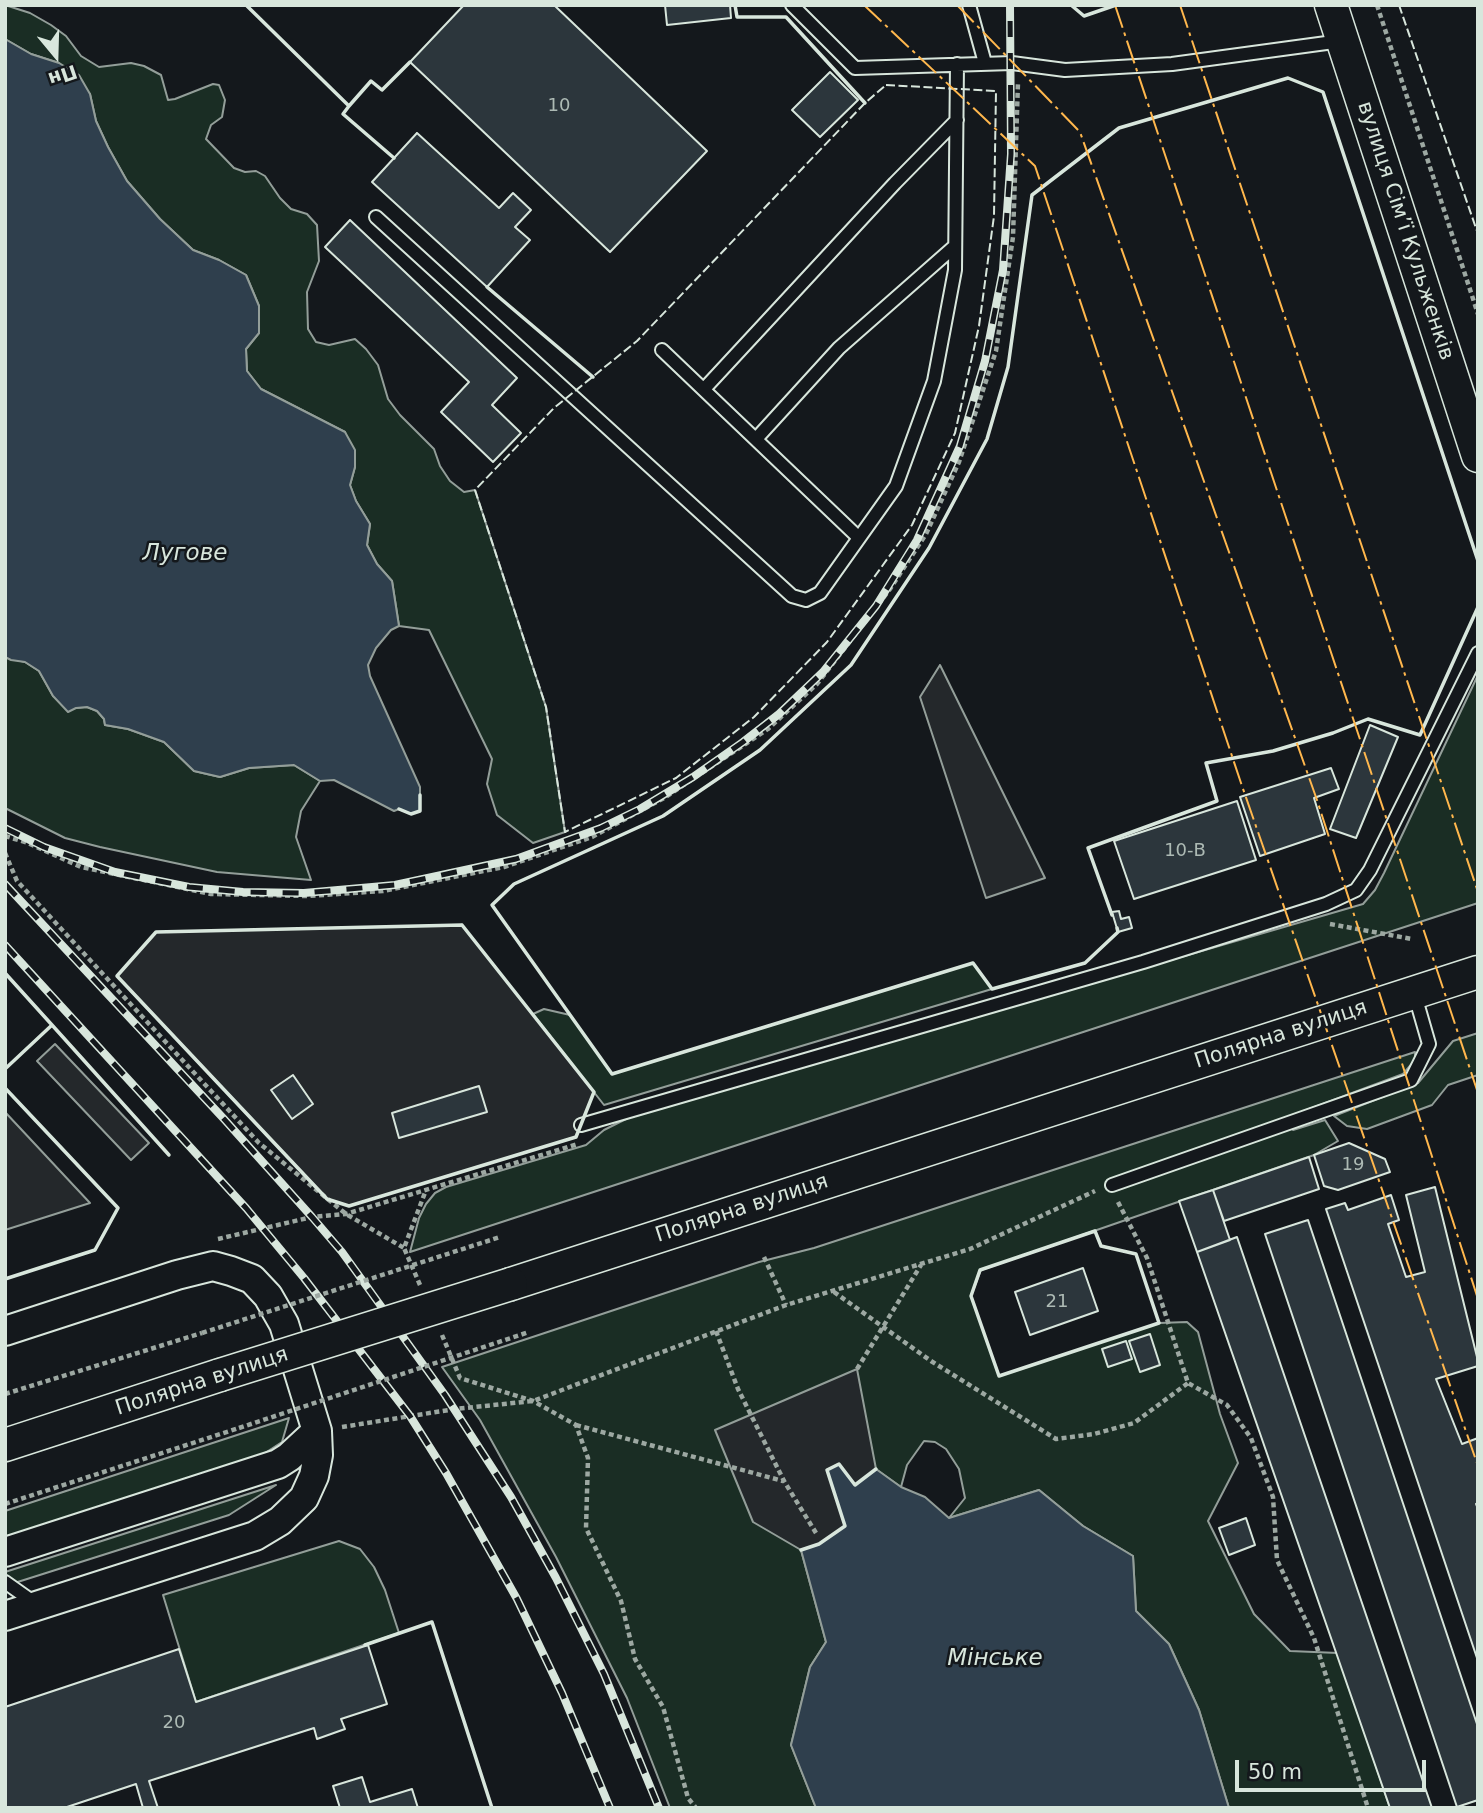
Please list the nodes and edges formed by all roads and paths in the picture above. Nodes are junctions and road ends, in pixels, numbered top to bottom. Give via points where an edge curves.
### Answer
1 (792, 5) edge
2 (969, 5) edge
3 (1331, 5) edge
4 (1377, 5) edge
5 (1343, 41) junction
6 (985, 63) junction
7 (957, 64) junction
8 (1019, 64) junction
9 (957, 120) junction
10 (376, 217) dead end
11 (955, 246) junction
12 (1478, 314) edge
13 (662, 350) dead end
14 (705, 388) junction
15 (756, 439) junction
16 (1478, 456) edge
17 (859, 538) junction
18 (1478, 653) edge
19 (5, 836) edge
20 (5, 853) edge
21 (1478, 972) edge
22 (1413, 992) junction
23 (581, 1125) dead end
24 (586, 1141) dead end
25 (1112, 1185) joint
26 (1095, 1191) dead end
27 (346, 1214) junction
28 (500, 1237) dead end
29 (404, 1248) dead end
30 (211, 1254) junction
31 (764, 1257) dead end
32 (921, 1264) junction
33 (834, 1291) junction
34 (786, 1305) junction
35 (883, 1326) junction
36 (5, 1331) edge
37 (716, 1331) junction
38 (529, 1332) dead end
39 (857, 1369) dead end
40 (1188, 1383) junction
41 (5, 1394) edge
42 (534, 1401) junction
43 (576, 1425) junction
44 (317, 1431) junction
45 (5, 1445) edge
46 (784, 1481) junction
47 (5, 1504) edge
48 (816, 1532) dead end
49 (5, 1552) edge
50 (5, 1582) edge
51 (38, 1605) junction
52 (5, 1616) edge
53 (696, 1808) edge
54 (1368, 1808) edge

1 - 7 lane via 855,68
2 - 6 lane
3 - 5 main road, вулиця Сімʼї Кульженків
4 - 12 path
5 - 8 lane via 1172,64 1065,70
5 - 16 main road, вулиця Сімʼї Кульженків
6 - 7 lane
6 - 8 lane
7 - 9 lane
8 - 19 path via 1010,262 996,351 959,462 926,534 890,589 817,684 768,729 664,798 592,837 503,867 383,891 308,896 211,894 81,867
9 - 11 lane
9 - 14 lane
10 - 17 lane via 792,596 806,600 820,593
11 - 15 lane via 839,348
11 - 17 lane via 955,270 934,381 896,486
13 - 14 lane
14 - 15 lane
15 - 17 lane
18 - 23 lane via 1356,890 1326,904 1143,962
20 - 27 path via 18,881 259,1143
21 - 22 main road, Полярна вулиця
22 - 25 lane via 1429,1044 1411,1080
22 - 45 main road, Полярна вулиця, bridge
24 - 27 path
25 - 40 path via 1147,1258
26 - 32 path via 970,1249
27 - 29 path
27 - 30 path via 312,1217
28 - 41 path, bridge
30 - 36 street via 177,1275
30 - 44 street via 252,1279 268,1296 284,1324
31 - 34 path
32 - 33 path
32 - 35 path
33 - 34 path
33 - 35 path
34 - 37 path
35 - 39 path
35 - 40 path via 1056,1439 1135,1423
37 - 42 path
37 - 46 path via 738,1389
38 - 47 path, bridge
40 - 54 path via 1227,1405 1251,1438 1273,1497 1277,1560 1314,1638
42 - 43 path
42 - 44 path
43 - 46 path
43 - 53 path via 589,1458 586,1528 621,1601 635,1659 663,1707 688,1798
44 - 49 street via 278,1464
44 - 51 street via 314,1476 304,1498 280,1521 255,1536
46 - 48 path
50 - 51 lane
51 - 52 street

